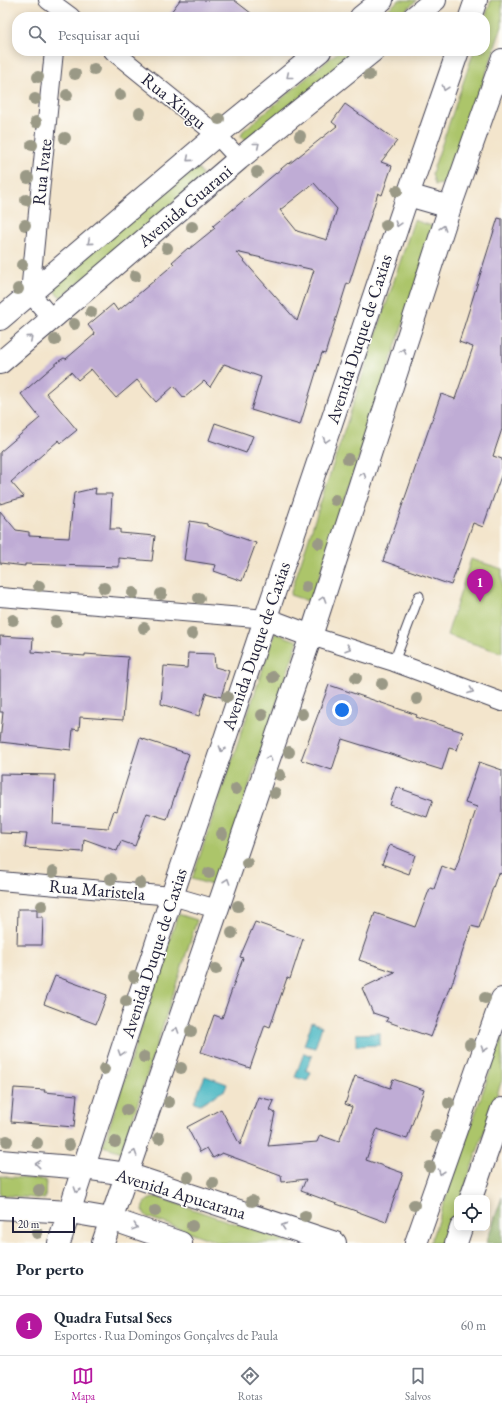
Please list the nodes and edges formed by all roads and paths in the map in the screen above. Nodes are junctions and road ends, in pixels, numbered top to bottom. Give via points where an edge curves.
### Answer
1 (382, 0) edge
2 (435, 0) edge
3 (476, 0) edge
4 (367, 12) edge
5 (420, 12) edge
6 (472, 12) edge
7 (54, 56) edge
8 (119, 56) edge
9 (314, 56) edge
10 (367, 56) edge
11 (456, 56) edge
12 (502, 60) edge
13 (217, 135) junction
14 (240, 159) junction
15 (408, 195) junction
16 (450, 206) junction
17 (30, 293) junction
18 (0, 319) edge
19 (52, 319) junction
20 (0, 363) edge
21 (419, 596) dead end
22 (0, 597) edge
23 (266, 619) junction
24 (311, 636) junction
25 (394, 662) junction
26 (502, 702) edge
27 (0, 881) edge
28 (172, 896) junction
29 (217, 910) junction
30 (502, 999) edge
31 (502, 1110) edge
32 (0, 1161) edge
33 (84, 1168) junction
34 (127, 1174) junction
35 (472, 1195) edge
36 (0, 1208) edge
37 (70, 1212) junction
38 (111, 1219) junction
39 (460, 1231) edge
40 (60, 1243) edge
41 (103, 1243) edge
42 (181, 1243) edge
43 (335, 1243) edge
44 (416, 1243) edge
45 (456, 1243) edge

1 - 4 street
2 - 5 street
3 - 6 street
7 - 17 street, Rua Ivate
8 - 13 street, Rua Xingu
9 -> 13 street, Avenida Guarani
14 -> 10 street, Avenida Guarani
11 -> 15 street, Avenida Duque de Caxias
12 - 16 street
13 - 14 street, Rua Xingu
13 -> 17 street, Avenida Guarani
14 - 19 street, Avenida Guarani
15 - 16 street
15 -> 23 street, Avenida Duque de Caxias
24 -> 16 street
17 - 18 street, Avenida Guarani
17 - 19 street
20 -> 19 street, Avenida Guarani
21 - 25 lane
22 - 23 street
23 - 24 street
23 -> 28 street, Avenida Duque de Caxias
24 -> 25 street
29 -> 24 street
25 -> 26 street
27 - 28 street, Rua Maristela
28 - 29 street, Rua Maristela
28 -> 33 street, Avenida Duque de Caxias
34 -> 29 street
30 -> 44 street
31 - 35 street
33 -> 32 street, Avenida Apucarana
33 - 34 street, Avenida Apucarana
33 -> 37 street, Avenida Duque de Caxias
34 - 38 street
43 -> 34 street, Avenida Apucarana
36 - 37 street
37 - 38 street
37 - 40 street, Avenida Duque de Caxias
38 - 41 street
38 -> 42 street
39 - 45 street

